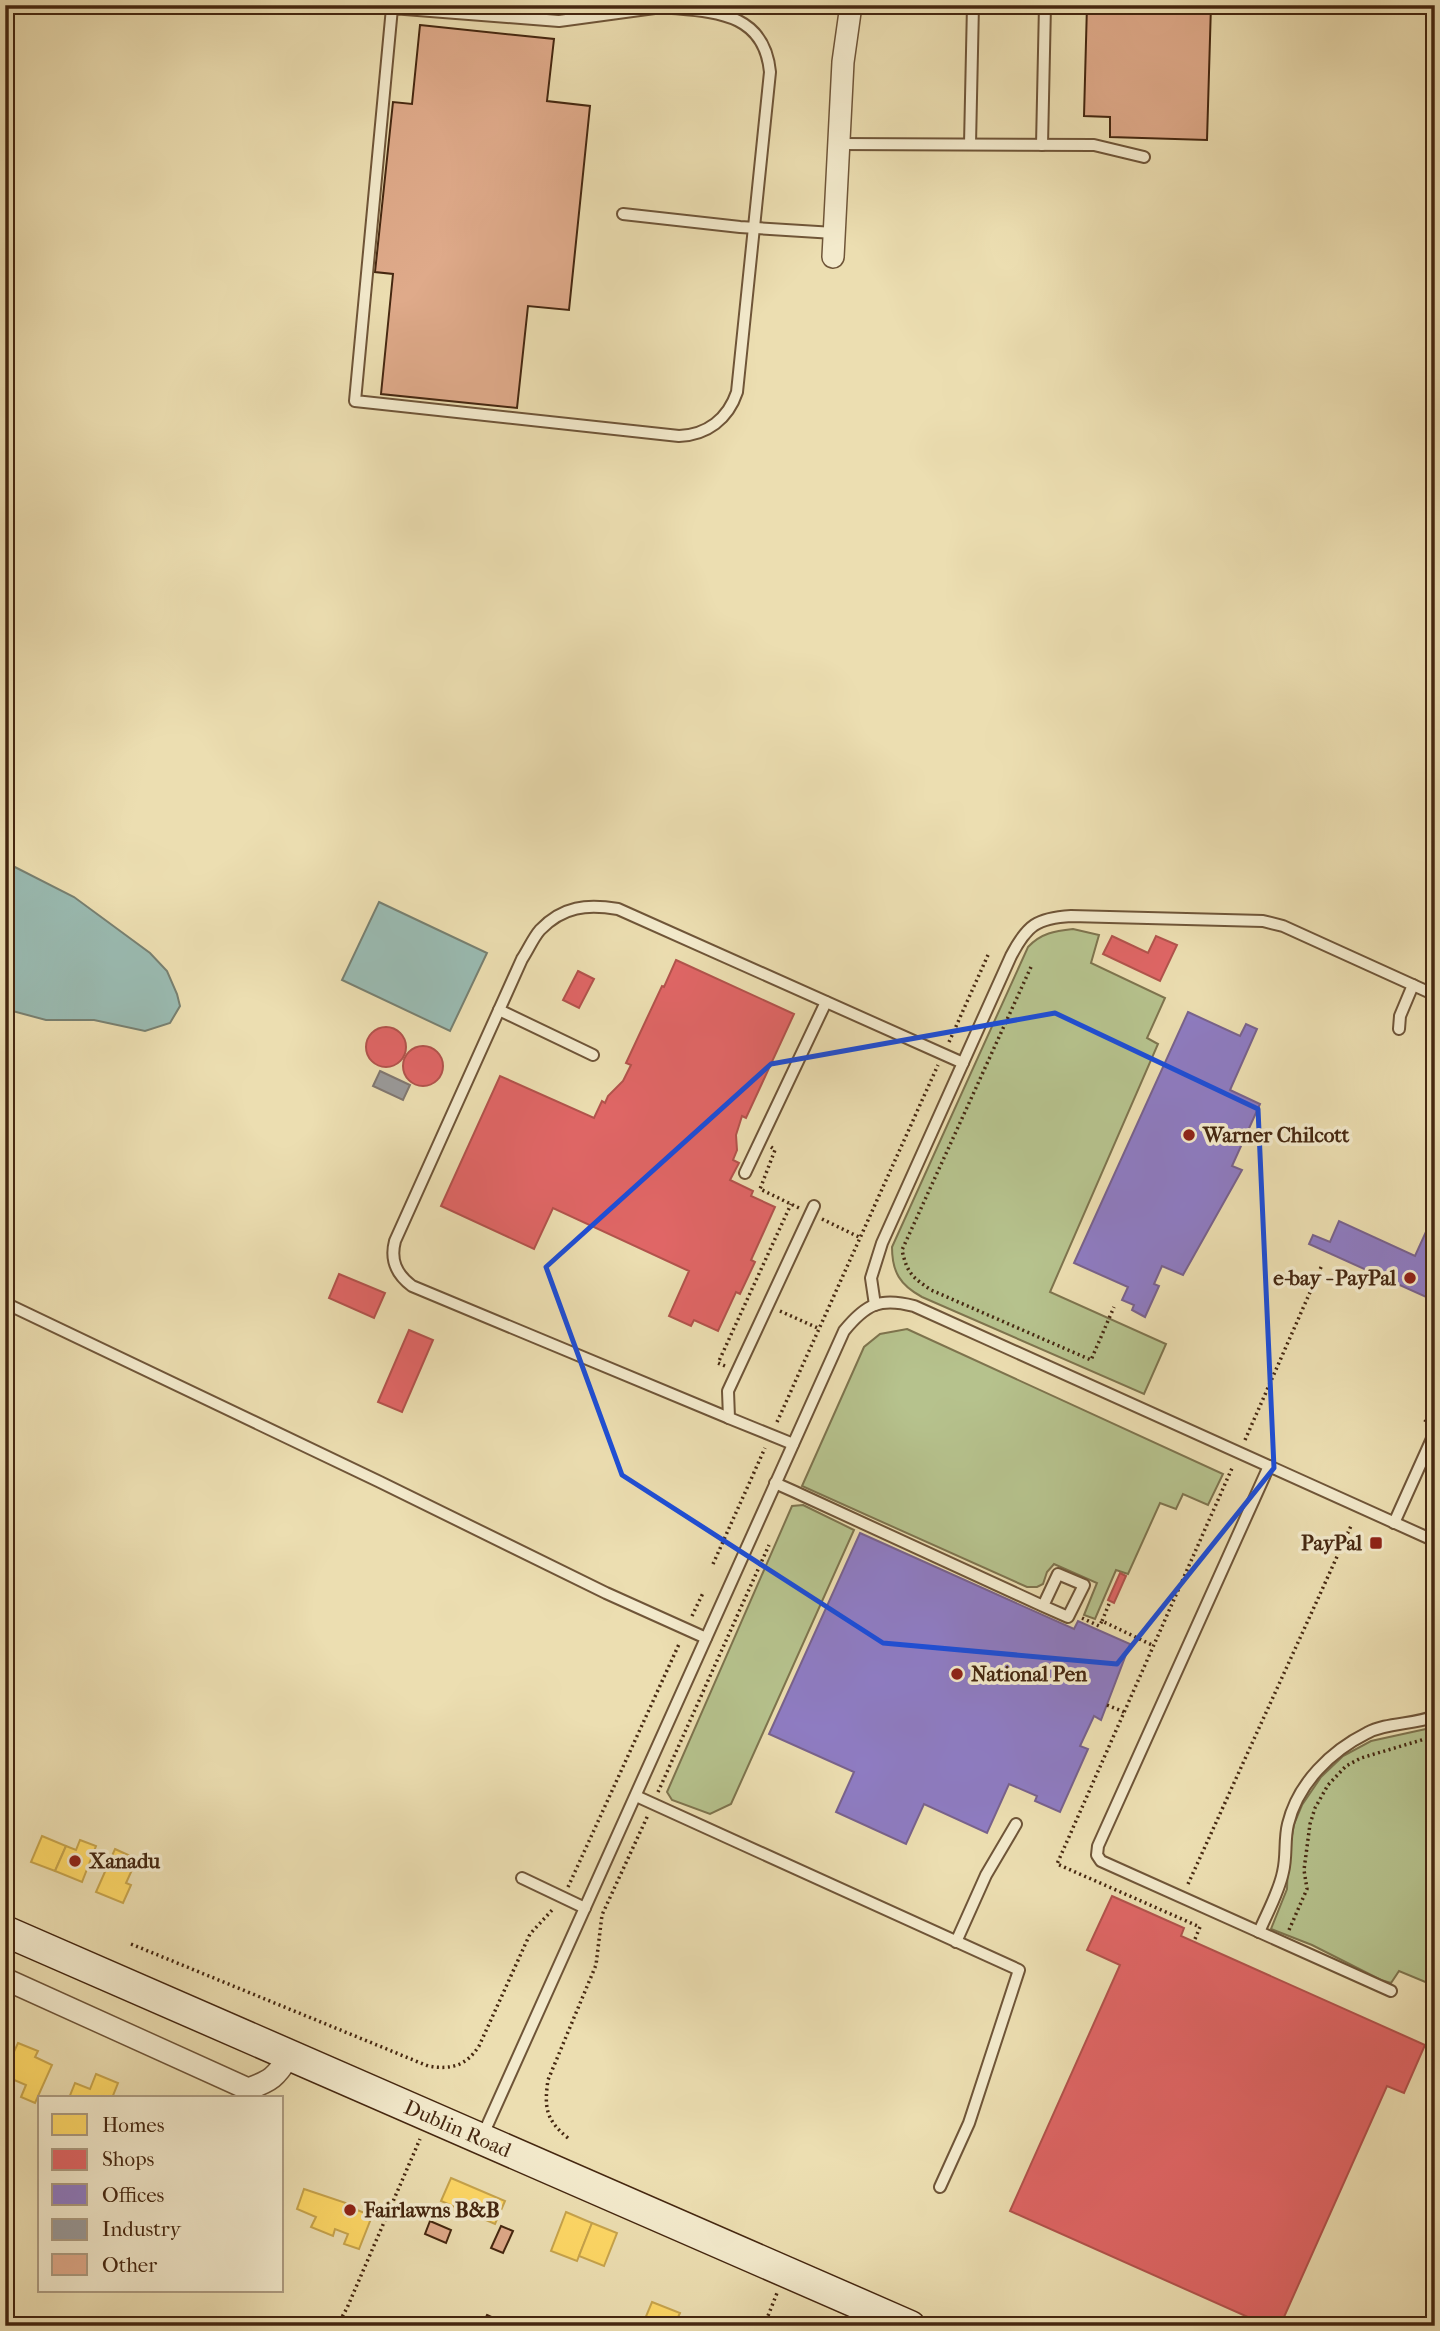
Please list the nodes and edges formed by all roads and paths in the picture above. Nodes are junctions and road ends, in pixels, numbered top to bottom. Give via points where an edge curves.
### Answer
1 (851, 5) edge
2 (973, 5) edge
3 (1045, 5) edge
4 (838, 144) junction
5 (970, 144) junction
6 (1042, 145) junction
7 (1144, 157) dead end
8 (623, 214) dead end
9 (755, 228) junction
10 (834, 233) junction
11 (833, 257) dead end
12 (988, 955) dead end
13 (1031, 967) dead end
14 (1413, 985) junction
15 (1435, 995) edge
16 (826, 1002) junction
17 (499, 1010) junction
18 (1399, 1029) dead end
19 (943, 1054) junction
20 (593, 1055) dead end
21 (963, 1063) junction
22 (760, 1142) junction
23 (745, 1173) dead end
24 (791, 1204) junction
25 (812, 1210) junction
26 (860, 1238) junction
27 (748, 1297) junction
28 (5, 1303) edge
29 (875, 1305) junction
30 (769, 1306) junction
31 (1114, 1307) dead end
32 (820, 1329) junction
33 (738, 1371) junction
34 (729, 1418) junction
35 (1435, 1432) edge
36 (770, 1435) junction
37 (793, 1444) junction
38 (1269, 1466) junction
39 (775, 1483) junction
40 (1394, 1523) junction
41 (1351, 1526) dead end
42 (1435, 1541) edge
43 (769, 1545) dead end
44 (713, 1564) dead end
45 (702, 1593) dead end
46 (1109, 1604) dead end
47 (1043, 1606) junction
48 (1070, 1612) junction
49 (1102, 1622) junction
50 (686, 1629) junction
51 (706, 1638) junction
52 (1154, 1646) dead end
53 (1107, 1704) dead end
54 (1124, 1712) dead end
55 (1435, 1716) edge
56 (1435, 1736) edge
57 (636, 1796) junction
58 (653, 1803) junction
59 (1016, 1824) dead end
60 (522, 1878) dead end
61 (563, 1897) junction
62 (1182, 1898) junction
63 (585, 1908) junction
64 (1174, 1916) dead end
65 (5, 1931) edge
66 (1259, 1932) junction
67 (956, 1942) junction
68 (1283, 1943) junction
69 (131, 1944) dead end
70 (5, 1979) edge
71 (1391, 1991) dead end
72 (289, 2056) junction
73 (429, 2118) junction
74 (568, 2138) dead end
75 (481, 2140) junction
76 (940, 2187) dead end
77 (785, 2272) junction
78 (337, 2326) edge
79 (764, 2326) edge
80 (910, 2326) edge

1 - 4 street
2 - 5 lane
3 - 6 lane
4 - 5 lane
4 - 10 street
5 - 6 lane
6 - 7 lane via 1094,145
8 - 9 lane
9 - 9 lane via 770,72 763,44 740,20 663,7 559,21 392,8 355,401 678,436 705,431 726,414 737,392
9 - 10 lane
10 - 11 street
12 - 19 path
13 - 31 path via 902,1250 904,1260 909,1274 931,1290 1091,1360
14 - 15 lane
14 - 18 lane
14 - 21 lane via 1263,921 1050,917 1021,935
16 - 17 lane via 618,909 584,906 572,908 540,931
16 - 19 lane
16 - 22 lane
17 - 20 lane
17 - 34 lane via 395,1241 394,1267 412,1286
19 - 21 lane
19 - 26 path
21 - 29 lane via 882,1243 871,1278
22 - 23 lane
22 - 24 path via 775,1150 760,1189
24 - 25 path
24 - 27 path
25 - 26 path
25 - 30 lane
26 - 32 path
27 - 30 path
27 - 33 path via 718,1363
28 - 50 lane
29 - 37 lane via 858,1313 844,1331
29 - 38 lane via 893,1301 914,1306
30 - 32 path
30 - 33 lane
32 - 36 path
33 - 34 lane via 728,1391
34 - 36 lane
35 - 40 lane
36 - 37 lane
36 - 44 path
37 - 39 lane
38 - 40 lane
38 - 62 lane via 1098,1846 1101,1861
39 - 47 lane
39 - 51 lane
40 - 42 lane
41 - 62 path
43 - 58 path
45 - 50 path
46 - 49 path
47 - 48 lane via 1068,1618
47 - 48 lane via 1059,1574 1084,1585
48 - 49 path via 1099,1626
49 - 52 path
50 - 51 lane
50 - 61 path
51 - 57 lane
53 - 54 path
55 - 66 lane via 1370,1731 1326,1760 1311,1778 1288,1821 1283,1873
56 - 68 path via 1361,1758 1346,1766 1328,1786 1310,1824 1307,1889
57 - 58 lane
57 - 63 lane
58 - 67 lane
58 - 74 path via 602,1915 596,1965 548,2080 548,2115
59 - 67 lane via 986,1875
60 - 61 lane
61 - 63 lane
61 - 69 path via 530,1934 480,2046 472,2057 449,2069 428,2066
62 - 64 path
62 - 66 lane
63 - 75 lane
65 - 72 main road, Dublin Road
66 - 68 lane
67 - 76 lane via 1019,1970 969,2123
68 - 71 lane
70 - 72 street via 248,2089 270,2081
72 - 73 main road, Dublin Road
73 - 75 main road, Dublin Road
73 - 78 path
75 - 77 main road, Dublin Road
77 - 79 path
77 - 80 main road, Dublin Road

